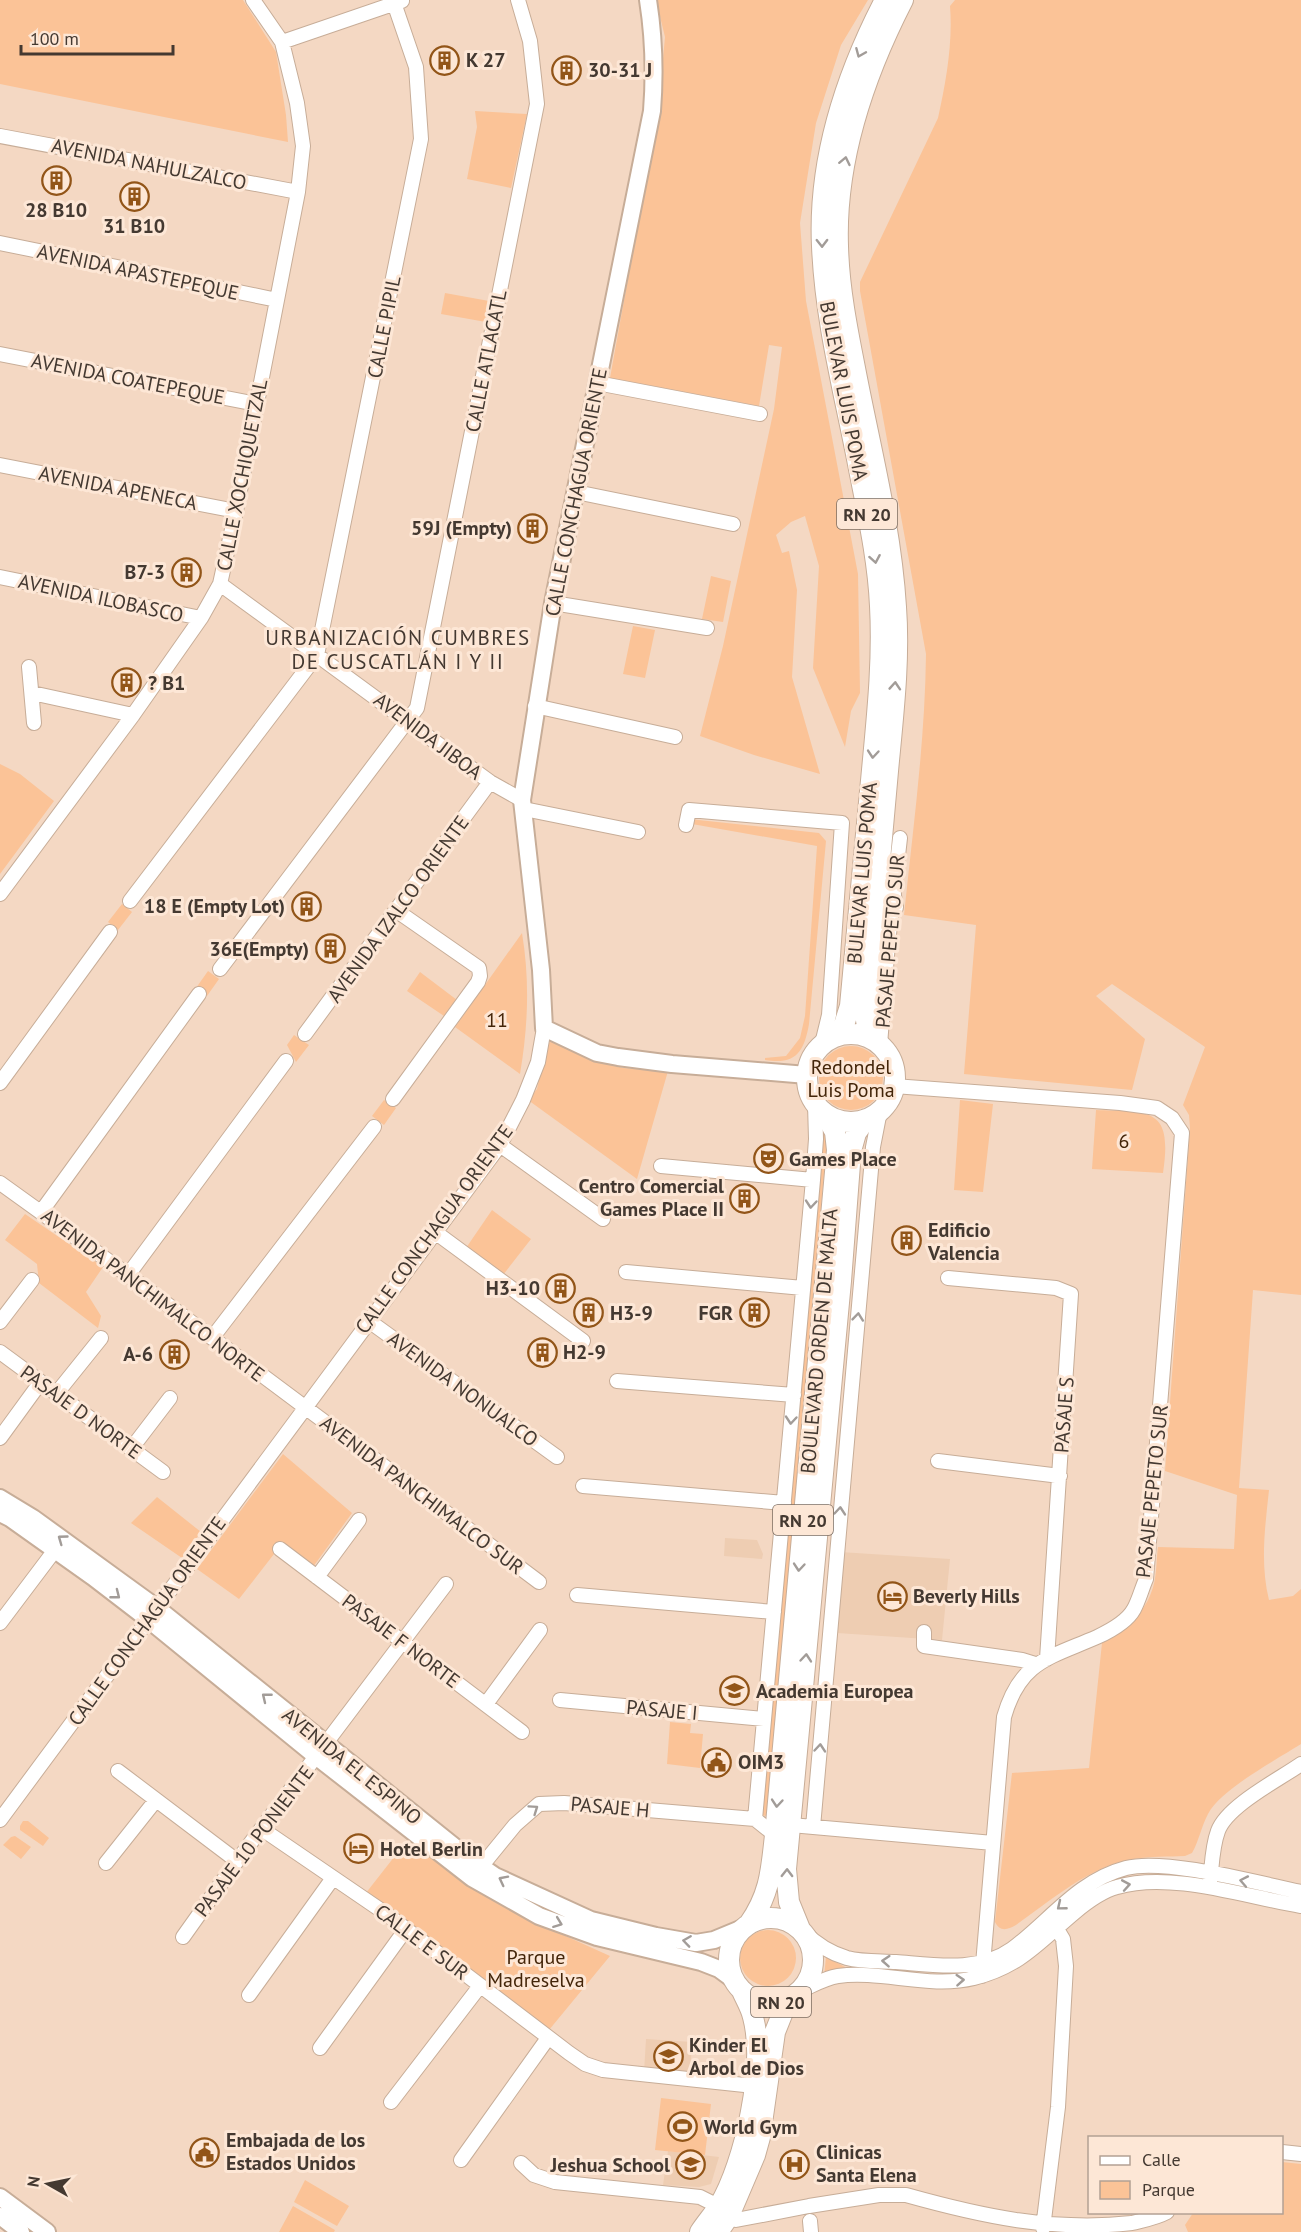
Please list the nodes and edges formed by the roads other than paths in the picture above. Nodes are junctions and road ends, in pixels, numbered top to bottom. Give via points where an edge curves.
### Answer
1 (253, 0) edge
2 (518, 0) edge
3 (648, 0) edge
4 (885, 0) edge
5 (903, 0) edge
6 (398, 1) edge
7 (282, 42) junction
8 (0, 136) edge
9 (298, 192) junction
10 (0, 243) edge
11 (277, 300) junction
12 (0, 354) edge
13 (605, 384) junction
14 (256, 404) junction
15 (760, 414) dead end
16 (0, 465) edge
17 (576, 492) junction
18 (236, 511) junction
19 (733, 524) dead end
20 (0, 577) edge
21 (220, 584) junction
22 (553, 603) junction
23 (201, 618) junction
24 (707, 628) dead end
25 (317, 655) junction
26 (29, 667) dead end
27 (32, 693) junction
28 (536, 706) junction
29 (133, 715) junction
30 (408, 720) junction
31 (34, 723) dead end
32 (675, 737) dead end
33 (490, 782) junction
34 (523, 804) junction
35 (686, 825) dead end
36 (638, 832) dead end
37 (891, 841) junction
38 (0, 894) edge
39 (130, 901) dead end
40 (893, 907) joint
41 (397, 911) junction
42 (110, 932) dead end
43 (220, 969) dead end
44 (199, 994) dead end
45 (544, 1028) junction
46 (305, 1034) dead end
47 (828, 1040) junction
48 (874, 1041) junction
49 (285, 1061) dead end
50 (807, 1074) junction
51 (0, 1083) edge
52 (894, 1086) junction
53 (393, 1099) dead end
54 (820, 1109) junction
55 (873, 1115) junction
56 (374, 1127) dead end
57 (500, 1145) junction
58 (661, 1166) dead end
59 (813, 1180) junction
60 (0, 1183) edge
61 (41, 1212) junction
62 (603, 1219) dead end
63 (435, 1232) junction
64 (626, 1272) dead end
65 (128, 1275) junction
66 (948, 1278) dead end
67 (32, 1280) dead end
68 (803, 1288) junction
69 (574, 1317) dead end
70 (0, 1322) edge
71 (369, 1322) junction
72 (564, 1327) junction
73 (101, 1338) dead end
74 (212, 1338) junction
75 (583, 1341) dead end
76 (0, 1352) edge
77 (617, 1381) dead end
78 (40, 1383) junction
79 (56, 1394) junction
80 (794, 1395) junction
81 (170, 1398) dead end
82 (304, 1407) junction
83 (0, 1438) edge
84 (131, 1449) junction
85 (557, 1457) dead end
86 (938, 1461) dead end
87 (163, 1472) dead end
88 (1060, 1476) junction
89 (583, 1486) dead end
90 (0, 1498) edge
91 (783, 1503) junction
92 (0, 1513) edge
93 (359, 1520) dead end
94 (55, 1550) junction
95 (280, 1550) dead end
96 (538, 1575) dead end
97 (317, 1577) junction
98 (446, 1589) dead end
99 (578, 1595) dead end
100 (774, 1612) junction
101 (153, 1614) junction
102 (0, 1623) edge
103 (540, 1630) dead end
104 (404, 1642) junction
105 (924, 1644) dead end
106 (1041, 1662) junction
107 (560, 1701) dead end
108 (486, 1704) junction
109 (764, 1719) junction
110 (522, 1732) dead end
111 (321, 1751) junction
112 (1301, 1764) edge
113 (118, 1771) dead end
114 (156, 1800) junction
115 (755, 1819) junction
116 (0, 1820) edge
117 (813, 1827) junction
118 (262, 1829) junction
119 (783, 1830) junction
120 (993, 1843) junction
121 (237, 1861) junction
122 (106, 1863) dead end
123 (476, 1872) junction
124 (333, 1878) junction
125 (1210, 1881) junction
126 (1301, 1892) edge
127 (1301, 1906) edge
128 (746, 1926) junction
129 (406, 1929) junction
130 (1057, 1929) junction
131 (802, 1931) junction
132 (183, 1937) dead end
133 (983, 1969) junction
134 (480, 1986) junction
135 (738, 1986) junction
136 (796, 1994) junction
137 (249, 1995) dead end
138 (548, 2038) junction
139 (320, 2048) dead end
140 (754, 2086) junction
141 (390, 2102) dead end
142 (1283, 2152) edge
143 (1301, 2154) edge
144 (461, 2160) dead end
145 (521, 2163) dead end
146 (0, 2197) edge
147 (1160, 2214) edge
148 (0, 2216) edge
149 (722, 2218) edge
150 (1043, 2228) junction
151 (21, 2232) edge
152 (47, 2232) edge
153 (700, 2232) edge

1 - 7 street, CALLE XOCHIQUETZAL
2 - 30 street, CALLE ATLACATL via 530,40 537,104 419,699
3 - 13 main road, CALLE CONCHAGUA ORIENTE via 654,37 652,111
4 -> 47 highway, BULEVAR LUIS POMA / RN 20 via 856,61 844,98 832,142 822,212 829,313 876,565 881,625 877,715 850,1006 844,1025
37 -> 5 highway, BULEVAR LUIS POMA / RN 20 via 897,608 886,524 843,303 838,224 843,169 856,114
6 - 7 street
6 - 25 street, CALLE PIPIL via 416,67 422,139
7 - 9 street, CALLE XOCHIQUETZAL via 303,146
8 - 9 street, AVENIDA NAHULZALCO
9 - 11 street, CALLE XOCHIQUETZAL
10 - 11 street, AVENIDA APASTEPEQUE
11 - 14 street, CALLE XOCHIQUETZAL
12 - 14 street, AVENIDA COATEPEQUE
13 - 15 street
13 - 17 main road, CALLE CONCHAGUA ORIENTE
14 - 18 street, CALLE XOCHIQUETZAL
16 - 18 street, AVENIDA APENECA
17 - 19 street
17 - 22 main road, CALLE CONCHAGUA ORIENTE
18 - 21 street, CALLE XOCHIQUETZAL
20 - 23 street, AVENIDA ILOBASCO
21 - 23 street, CALLE XOCHIQUETZAL
21 - 25 street, AVENIDA JIBOA
22 - 24 street
22 - 28 main road, CALLE CONCHAGUA ORIENTE
23 - 29 street, CALLE XOCHIQUETZAL
25 - 30 street, AVENIDA JIBOA
25 - 39 street
26 - 27 street
27 - 29 street
27 - 31 street
28 - 32 street
28 - 34 main road, CALLE CONCHAGUA ORIENTE
29 - 38 street, CALLE XOCHIQUETZAL
30 - 33 street, AVENIDA JIBOA
30 - 43 street, CALLE ATLACATL
33 - 34 street, AVENIDA JIBOA
33 - 41 street, AVENIDA IZALCO ORIENTE
34 - 36 street, AVENIDA JIBOA
34 - 45 main road, CALLE CONCHAGUA ORIENTE
35 - 47 street via 689,810 842,823
37 - 40 highway
37 - 48 highway, BULEVAR LUIS POMA / RN 20 via 866,1007
40 - 48 street, PASAJE PEPETO SUR
41 - 46 street, AVENIDA IZALCO ORIENTE
41 - 53 street via 479,968 480,976
42 - 51 street
44 - 61 street
45 - 50 main road via 591,1050 618,1057
45 - 57 street, CALLE CONCHAGUA ORIENTE via 538,1062
47 - 48 highway via 855,1034
47 - 50 highway, RN 20 via 813,1055
48 - 52 highway, RN 20 via 892,1064
49 - 65 street
50 - 54 highway, RN 20 via 809,1093
52 - 55 highway, RN 20 via 888,1102
52 - 106 street, PASAJE PEPETO SUR via 1157,1108 1172,1118 1182,1133 1146,1579 1134,1610 1121,1623
54 - 55 highway via 842,1121 854,1122
54 - 59 street
54 -> 119 highway, BOULEVARD ORDEN DE MALTA / RN 20 via 837,1142
117 -> 55 street
119 -> 55 highway, BOULEVARD ORDEN DE MALTA / RN 20 via 851,1151 856,1133
56 - 74 street
57 - 62 street
57 - 63 street, CALLE CONCHAGUA ORIENTE
58 - 59 street
59 -> 68 street
60 - 61 street, AVENIDA PANCHIMALCO NORTE
61 - 65 street, AVENIDA PANCHIMALCO NORTE
63 - 71 street, CALLE CONCHAGUA ORIENTE
63 - 72 street
64 - 68 street
65 - 74 street, AVENIDA PANCHIMALCO NORTE
66 - 88 street, PASAJE S via 1056,1288 1071,1294
67 - 70 street
68 - 80 street
69 - 72 street
71 - 82 street, CALLE CONCHAGUA ORIENTE
71 - 85 street, AVENIDA NONUALCO via 544,1441
72 - 75 street
73 - 79 street
74 - 82 street, AVENIDA PANCHIMALCO NORTE
76 - 78 street, PASAJE D NORTE
77 - 80 street
78 - 79 street, PASAJE D NORTE
78 - 83 street
79 - 84 street, PASAJE D NORTE
80 -> 91 street
81 - 84 street
82 - 96 street, AVENIDA PANCHIMALCO SUR
82 - 101 street, CALLE CONCHAGUA ORIENTE
84 - 87 street, PASAJE D NORTE
86 - 88 street
88 - 106 street, PASAJE S
89 - 91 street
101 -> 90 main road, AVENIDA EL ESPINO via 33,1518
91 - 100 street
92 - 94 main road, AVENIDA EL ESPINO
93 - 97 street
94 -> 101 main road, AVENIDA EL ESPINO
94 - 102 street
95 - 97 street, PASAJE F NORTE
97 - 104 street, PASAJE F NORTE
98 - 104 street, PASAJE 10 PONIENTE
99 - 100 street
100 - 109 street
101 - 111 main road, AVENIDA EL ESPINO
101 - 116 street, CALLE CONCHAGUA ORIENTE
103 - 108 street
104 - 108 street, PASAJE F NORTE
104 - 111 street, PASAJE 10 PONIENTE
105 - 106 street
106 - 120 street, PASAJE PEPETO SUR via 1018,1682 1004,1717
107 - 109 street, PASAJE I
108 - 110 street, PASAJE F NORTE
109 - 115 street
111 - 118 street, PASAJE 10 PONIENTE
111 - 123 main road, AVENIDA EL ESPINO
112 - 125 street via 1224,1820 1218,1830
113 - 114 street
114 - 121 street
114 - 122 street
115 - 119 street
123 -> 115 street, PASAJE H via 515,1825 539,1804
117 - 119 street
117 - 120 street
118 - 121 street, PASAJE 10 PONIENTE
118 - 124 street, CALLE E SUR
119 - 128 highway, BOULEVARD ORDEN DE MALTA / RN 20 via 770,1882 759,1910
131 -> 119 highway, BOULEVARD ORDEN DE MALTA / RN 20 via 789,1902
120 - 133 street, PASAJE PEPETO SUR
121 - 132 street, PASAJE 10 PONIENTE
128 -> 123 main road, AVENIDA EL ESPINO via 696,1943 656,1936 591,1920
123 -> 135 main road, AVENIDA EL ESPINO via 539,1916 597,1937 701,1962 719,1969
124 - 129 street, CALLE E SUR
124 - 137 street
126 -> 125 street
125 - 127 street
130 -> 125 street via 1084,1905 1116,1887
125 -> 133 street via 1149,1866 1106,1875 1088,1884
128 - 131 highway via 777,1918
128 - 135 highway, RN 20 via 734,1939 730,1953 729,1967
129 - 134 street, CALLE E SUR
129 - 139 street
130 - 133 street via 1017,1962
130 - 150 street via 1063,1939 1066,1966 1058,2107
133 -> 131 street via 847,1958 827,1950
131 - 136 highway, RN 20 via 812,1946 814,1962 810,1977
136 -> 133 street via 836,1976 943,1981 971,1979
134 - 138 street, CALLE E SUR
134 - 141 street
135 - 136 highway, RN 20 via 754,1999 767,2003 782,2002
135 - 140 highway, RN 20 via 751,2009 756,2031
136 - 149 highway, RN 20 via 775,2032 755,2155
138 - 140 street, CALLE E SUR via 585,2064 603,2070
138 - 144 street
140 - 149 highway, RN 20 via 744,2143
142 - 143 street
145 - 149 street via 534,2175 555,2182 700,2197
146 - 152 main road
147 - 150 street via 1105,2229
148 - 151 main road
149 - 150 street via 736,2220 892,2194 993,2220
149 - 153 highway, RN 20

